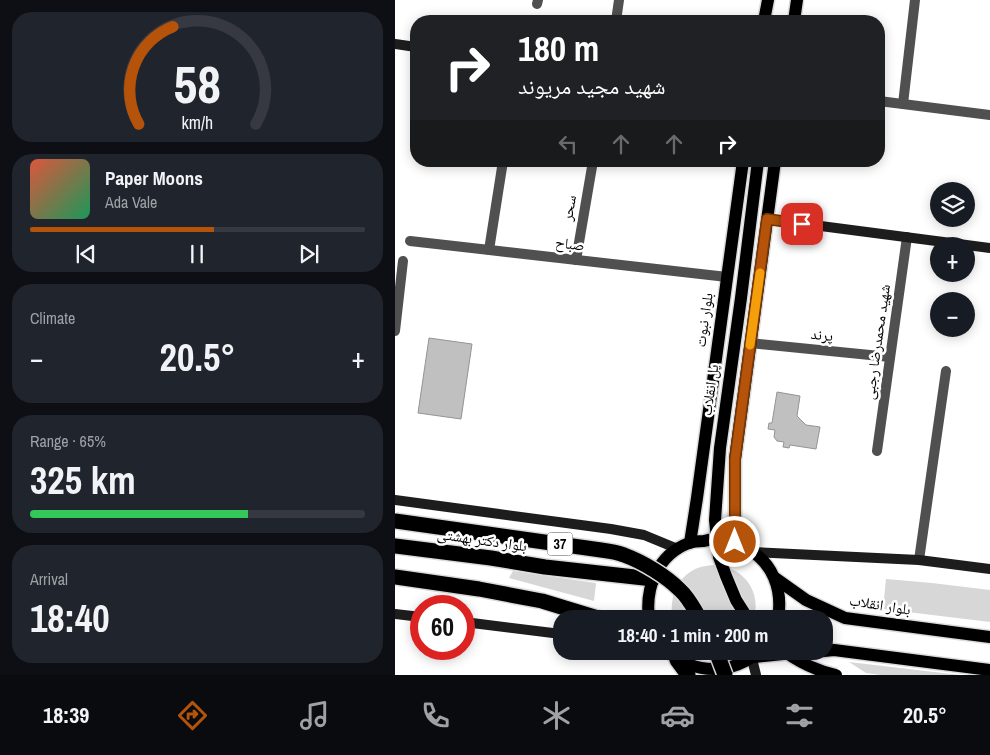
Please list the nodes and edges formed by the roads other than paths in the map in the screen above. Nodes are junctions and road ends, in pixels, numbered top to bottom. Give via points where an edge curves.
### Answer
1 (619, 0) edge
2 (768, 0) edge
3 (797, 0) edge
4 (915, 0) edge
5 (617, 15) edge
6 (765, 15) edge
7 (768, 15) edge
8 (795, 15) edge
9 (395, 44) edge
10 (410, 45) edge
11 (885, 102) edge
12 (903, 104) junction
13 (990, 115) edge
14 (502, 167) edge
15 (592, 167) edge
16 (742, 167) edge
17 (757, 167) edge
18 (774, 167) edge
19 (767, 219) junction
20 (907, 237) junction
21 (410, 241) dead end
22 (990, 248) edge
23 (489, 250) junction
24 (576, 260) junction
25 (403, 261) dead end
26 (727, 277) junction
27 (395, 331) edge
28 (750, 343) junction
29 (890, 357) junction
30 (946, 371) dead end
31 (877, 451) dead end
32 (395, 500) edge
33 (395, 520) edge
34 (735, 542) junction
35 (690, 543) junction
36 (395, 546) edge
37 (678, 549) junction
38 (754, 552) junction
39 (919, 560) junction
40 (990, 568) edge
41 (395, 577) edge
42 (775, 578) junction
43 (653, 579) junction
44 (572, 610) edge
45 (648, 610) edge
46 (695, 610) edge
47 (742, 610) edge
48 (779, 610) edge
49 (395, 614) edge
50 (410, 616) edge
51 (475, 623) edge
52 (553, 633) edge
53 (990, 637) edge
54 (833, 650) edge
55 (719, 660) edge
56 (747, 660) edge
57 (755, 660) edge
58 (798, 660) edge
59 (675, 662) edge
60 (990, 670) edge
61 (688, 675) edge
62 (725, 675) edge
63 (756, 675) edge
64 (837, 675) edge

1 - 5 street
2 - 6 main road
2 - 7 main road
3 - 8 main road
4 - 12 street
9 - 10 street
11 - 12 street
12 - 13 street
14 - 23 street
15 - 24 street, سحر
16 - 26 main road, بلوار نبوت
17 - 47 main road, پل انقلاب, bridge via 720,448 715,520 719,557
18 - 19 main road
19 - 20 street
19 - 28 main road
20 - 22 street
20 - 29 street, شهید محمدرضا رجبی
21 - 23 street, صباح
23 - 24 street, صباح
24 - 26 street, صباح
25 - 27 street
26 - 35 main road, بلوار نبوت
28 - 29 street, پرند
28 - 34 main road via 735,459
29 - 31 street, شهید محمدرضا رجبی
30 - 39 street
32 - 37 street via 611,529 644,535
33 - 46 highway, 37, bridge via 622,554 649,567 680,590
34 - 35 main road via 716,539
34 - 38 main road
35 - 37 main road
36 - 43 highway, بلوار دکتر بهشتی / 37
37 - 43 main road via 659,567
38 - 39 street
38 - 42 main road
39 - 40 street
41 - 44 highway via 479,589
42 - 48 main road
42 - 53 main road, بلوار انقلاب via 806,600 845,618
43 - 45 main road
49 - 50 street
51 - 52 street
54 - 60 main road
55 - 62 highway, bridge
56 - 59 main road via 735,668 715,671
57 - 63 street
58 - 64 main road, bridge
59 - 61 highway

